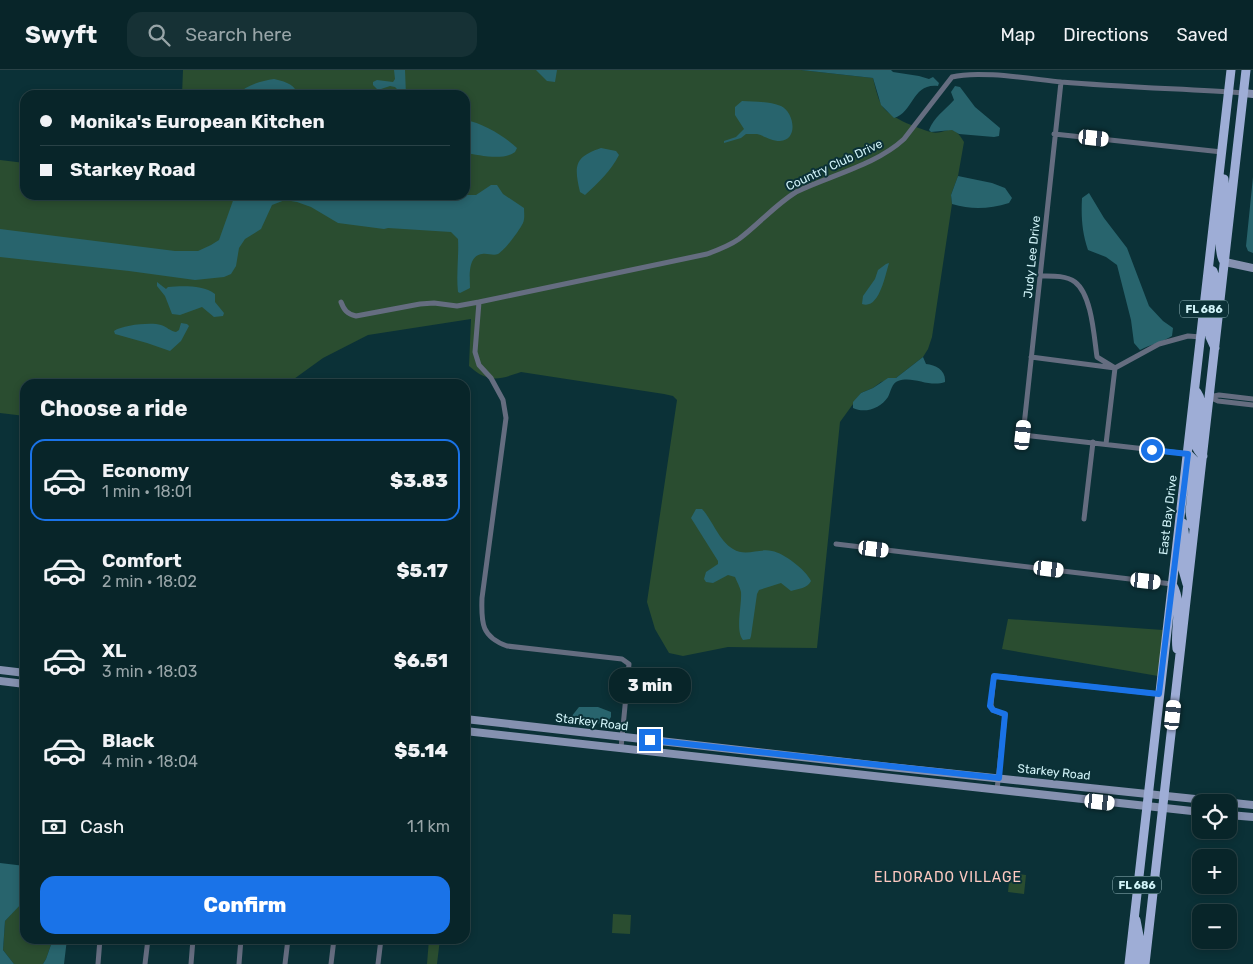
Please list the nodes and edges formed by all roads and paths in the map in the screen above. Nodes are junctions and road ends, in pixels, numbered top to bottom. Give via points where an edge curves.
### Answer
1 (1231, 70) edge
2 (1246, 70) edge
3 (1061, 82) junction
4 (1229, 92) junction
5 (1248, 94) edge
6 (1054, 134) junction
7 (1222, 152) junction
8 (1220, 170) junction
9 (1233, 186) junction
10 (1224, 262) junction
11 (1253, 268) edge
12 (1209, 269) junction
13 (1040, 276) junction
14 (341, 302) dead end
15 (479, 302) junction
16 (1201, 337) junction
17 (1215, 348) junction
18 (1031, 357) junction
19 (1114, 368) junction
20 (1195, 390) junction
21 (1209, 397) junction
22 (1253, 399) edge
23 (1253, 405) edge
24 (1093, 442) junction
25 (1106, 444) junction
26 (1188, 454) junction
27 (1203, 456) junction
28 (1181, 513) junction
29 (1084, 519) dead end
30 (1194, 529) junction
31 (836, 544) dead end
32 (1172, 584) junction
33 (1188, 586) junction
34 (1179, 662) junction
35 (0, 670) edge
36 (20, 672) edge
37 (0, 681) edge
38 (20, 683) edge
39 (1159, 694) junction
40 (470, 720) edge
41 (470, 732) edge
42 (622, 737) junction
43 (621, 748) junction
44 (999, 778) junction
45 (998, 790) junction
46 (1148, 794) junction
47 (1164, 795) junction
48 (1253, 804) edge
49 (1146, 807) junction
50 (1162, 808) junction
51 (1192, 811) edge
52 (1237, 816) edge
53 (1253, 817) edge
54 (1134, 913) junction
55 (100, 944) edge
56 (147, 944) edge
57 (193, 944) edge
58 (241, 944) edge
59 (287, 944) edge
60 (333, 944) edge
61 (380, 944) edge
62 (98, 964) edge
63 (145, 964) edge
64 (191, 964) edge
65 (239, 964) edge
66 (285, 964) edge
67 (331, 964) edge
68 (378, 964) edge
69 (1129, 964) edge
70 (1138, 964) edge
71 (1145, 964) edge

1 - 4 main road, East Bay Drive / FL 686
2 - 5 main road, FL 686
3 - 4 street, Country Club Drive
3 - 6 street, Judy Lee Drive
3 - 15 street, Country Club Drive via 992,73 952,76 895,148 796,192 724,248
4 - 5 street, Country Club Drive
4 - 7 main road, East Bay Drive / FL 686
4 - 9 main road via 1236,102 1229,173
5 - 9 main road, FL 686
6 - 7 street
6 - 13 street, Judy Lee Drive
7 - 8 main road, East Bay Drive / FL 686
8 - 10 main road via 1224,179 1224,196 1219,248
8 - 12 main road, East Bay Drive / FL 686
9 - 10 main road, FL 686
10 - 11 main road
10 - 17 main road, FL 686
12 - 16 main road, East Bay Drive / FL 686
12 - 17 main road via 1215,278 1209,330
13 - 18 street, Judy Lee Drive
13 - 19 street via 1056,276 1074,282 1085,296 1097,357
14 - 15 street, Country Club Drive via 344,310 356,316 420,304 457,306
15 - 42 street via 475,352 479,365 491,378 503,400 506,418 482,598 481,615 485,629 494,641 507,646 622,659 629,664
16 - 19 street via 1188,336 1158,344
16 - 20 main road, East Bay Drive / FL 686
17 - 21 main road, FL 686
18 - 19 street
18 - 24 street, Judy Lee Drive via 1023,435
19 - 25 street
20 - 26 main road, East Bay Drive / FL 686
20 - 27 main road via 1200,404 1196,444
21 - 22 street
21 - 23 street
21 - 27 main road, FL 686
24 - 25 street
24 - 29 street
25 - 26 street
26 - 27 street
26 - 28 main road, East Bay Drive / FL 686
26 - 30 main road via 1195,461 1190,512
27 - 30 main road, FL 686
28 - 32 main road, East Bay Drive / FL 686
28 - 33 main road via 1185,538 1182,570
30 - 33 main road, FL 686
31 - 32 street
32 - 34 main road via 1178,601 1176,637
32 - 39 main road, East Bay Drive / FL 686
33 - 34 main road, FL 686
34 - 47 main road, FL 686
35 - 36 main road
37 - 38 main road
39 - 44 street via 994,676 990,706 1005,714
39 - 46 main road, East Bay Drive / FL 686
40 - 42 main road, Starkey Road
41 - 43 main road, Starkey Road
42 - 43 street
42 - 44 main road, Starkey Road
43 - 45 main road, Starkey Road
44 - 45 street
44 - 46 main road, Starkey Road
45 - 49 main road, Starkey Road
46 - 47 main road, Starkey Road
46 - 49 main road, East Bay Drive / FL 686
47 - 48 main road, Starkey Road
47 - 50 main road, FL 686
49 - 50 main road, Starkey Road
49 - 54 main road, East Bay Drive / FL 686
50 - 51 main road, Starkey Road
50 - 71 main road, FL 686
52 - 53 main road
54 - 69 main road, East Bay Drive / FL 686
54 - 70 main road via 1140,941
55 - 62 street
56 - 63 street
57 - 64 street
58 - 65 street
59 - 66 street
60 - 67 street
61 - 68 street

